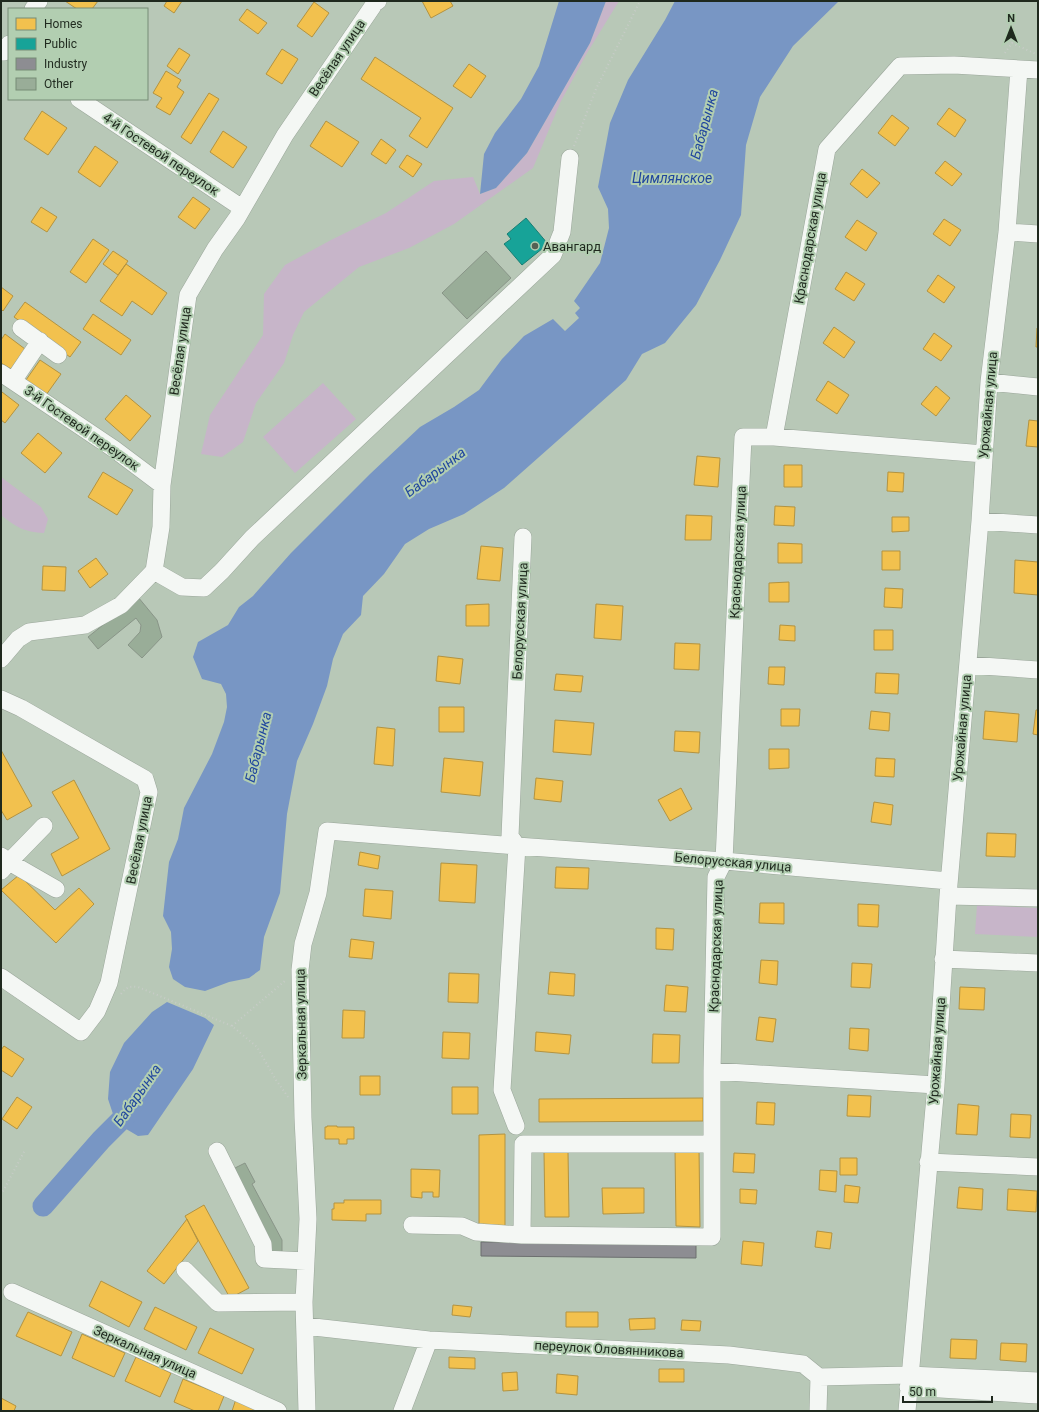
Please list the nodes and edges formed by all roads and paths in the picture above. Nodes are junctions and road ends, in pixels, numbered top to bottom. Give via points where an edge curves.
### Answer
1 (378, 1) edge
2 (640, 1) edge
3 (1038, 55) edge
4 (1011, 69) junction
5 (1038, 70) edge
6 (80, 100) edge
7 (570, 158) joint
8 (242, 208) junction
9 (1008, 232) junction
10 (1038, 234) edge
11 (21, 328) dead end
12 (40, 341) junction
13 (58, 354) dead end
14 (7, 377) edge
15 (989, 382) junction
16 (1038, 387) edge
17 (774, 437) junction
18 (984, 454) junction
19 (162, 485) junction
20 (980, 521) junction
21 (1038, 525) edge
22 (523, 537) dead end
23 (154, 572) junction
24 (1, 659) edge
25 (968, 665) junction
26 (1038, 670) edge
27 (1, 699) edge
28 (44, 826) dead end
29 (517, 846) junction
30 (724, 861) junction
31 (4, 863) edge
32 (56, 889) dead end
33 (948, 889) junction
34 (1038, 898) edge
35 (943, 959) junction
36 (1038, 963) edge
37 (300, 970) junction
38 (1, 977) edge
39 (119, 998) dead end
40 (232, 1026) junction
41 (712, 1071) junction
42 (936, 1085) junction
43 (290, 1100) dead end
44 (516, 1126) dead end
45 (712, 1144) junction
46 (25, 1150) dead end
47 (217, 1151) dead end
48 (928, 1162) junction
49 (1038, 1167) edge
50 (1, 1195) edge
51 (412, 1225) dead end
52 (522, 1235) junction
53 (306, 1261) junction
54 (185, 1270) dead end
55 (12, 1292) dead end
56 (304, 1302) junction
57 (305, 1326) junction
58 (429, 1340) junction
59 (819, 1377) junction
60 (909, 1381) junction
61 (1038, 1381) edge
62 (1038, 1396) edge
63 (278, 1411) edge
64 (307, 1411) edge
65 (402, 1411) edge
66 (818, 1411) edge
67 (907, 1411) edge

1 - 8 street, Весёлая улица via 285,135
2 - 7 path via 596,89
3 - 4 path via 1012,43 1003,56
4 - 5 street, Краснодарская улица
4 - 9 street, Урожайная улица
4 - 17 street, Краснодарская улица via 954,65 900,66 827,149
6 - 8 street, 4-й Гостевой переулок
7 - 23 street via 562,232 553,255 252,538 204,588 182,587
8 - 19 street, Весёлая улица via 188,295
9 - 10 street
9 - 15 street, Урожайная улица
11 - 12 street
12 - 13 street
12 - 14 street
14 - 19 street, 3-й Гостевой переулок via 114,449
15 - 16 street
15 - 18 street, Урожайная улица
17 - 18 street
17 - 30 street, Краснодарская улица via 743,437
18 - 20 street, Урожайная улица
19 - 23 street, Весёлая улица via 161,528
20 - 21 street
20 - 25 street, Урожайная улица
22 - 29 street, Белорусская улица via 510,836
23 - 24 street via 121,604 85,625 29,632 18,639
25 - 26 street
25 - 33 street, Урожайная улица
27 - 38 street, Весёлая улица via 139,775 145,779 150,792 109,983 97,1011 81,1032
28 - 31 street
29 - 30 street, Белорусская улица
29 - 37 street, Зеркальная улица via 327,831 318,893 303,944
29 - 44 street, Белорусская улица via 502,1090
30 - 33 street, Белорусская улица
30 - 41 street, Краснодарская улица via 716,877
31 - 32 street
33 - 34 street, Белорусская улица
33 - 35 street, Урожайная улица
35 - 36 street
35 - 42 street, Урожайная улица
37 - 40 path
37 - 53 street, Зеркальная улица via 308,1219
39 - 40 path via 126,988 138,987
40 - 43 path via 257,1047
41 - 42 street
41 - 45 street, Краснодарская улица
42 - 48 street, Урожайная улица
45 - 52 street via 523,1144
45 - 52 street, Краснодарская улица via 712,1237
46 - 50 path
47 - 53 street via 263,1244 264,1259
48 - 49 street
48 - 60 street, Урожайная улица
51 - 52 street via 462,1226 476,1232
53 - 56 street, Зеркальная улица
54 - 56 street via 218,1303
55 - 63 street, Зеркальная улица
56 - 57 street, Зеркальная улица
57 - 58 street, переулок Оловянникова
57 - 64 street, Зеркальная улица
58 - 59 street, переулок Оловянникова via 729,1355 804,1364
58 - 65 street
59 - 60 street
59 - 66 street
60 - 61 street
60 - 62 street
60 - 67 street, Урожайная улица

